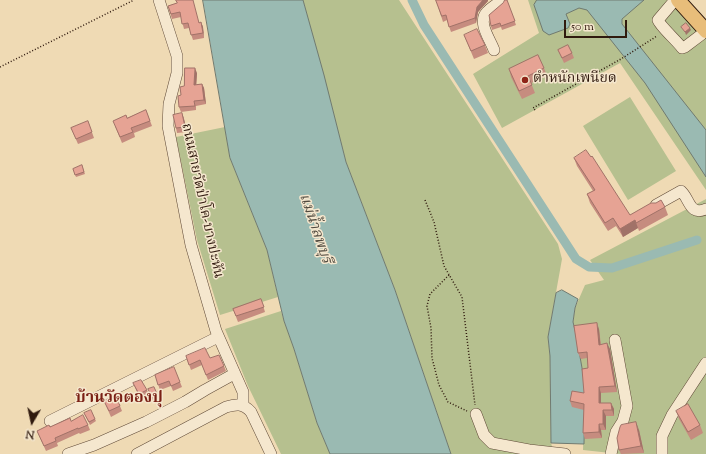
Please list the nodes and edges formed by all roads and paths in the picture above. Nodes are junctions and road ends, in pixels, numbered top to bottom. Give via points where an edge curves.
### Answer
1 (134, 0) edge
2 (160, 0) edge
3 (502, 0) edge
4 (679, 1) edge
5 (706, 31) edge
6 (650, 40) dead end
7 (494, 50) dead end
8 (0, 68) edge
9 (535, 110) dead end
10 (425, 200) dead end
11 (656, 205) edge
12 (706, 209) edge
13 (449, 276) junction
14 (218, 337) junction
15 (615, 340) dead end
16 (706, 363) edge
17 (234, 374) junction
18 (242, 405) junction
19 (476, 414) junction
20 (50, 421) dead end
21 (68, 454) edge
22 (137, 454) edge
23 (271, 454) edge
24 (565, 454) edge
25 (611, 454) edge
26 (662, 454) edge

1 - 8 path
2 - 14 street, ถนนสายวัดป่าโค-บางปะหัน via 177,56 177,73 169,104 168,126 191,245
3 - 7 street via 484,15 483,20
4 - 5 main road
4 - 5 street via 658,20 658,23 682,48
6 - 9 path via 533,108
10 - 13 path
11 - 12 street via 681,191 690,207 701,211
13 - 19 path via 462,297
13 - 19 path via 430,294 426,306 431,328 432,358 439,386 448,402
14 - 17 street, ถนนสายวัดป่าโค-บางปะหัน
14 - 20 street
15 - 25 street via 627,406 623,421 616,432
16 - 26 street via 672,415 662,436
17 - 18 street, ถนนสายวัดป่าโค-บางปะหัน via 243,392
17 - 21 street via 146,422
18 - 22 street via 226,407
18 - 23 street via 251,412
19 - 24 street via 484,435 492,442

